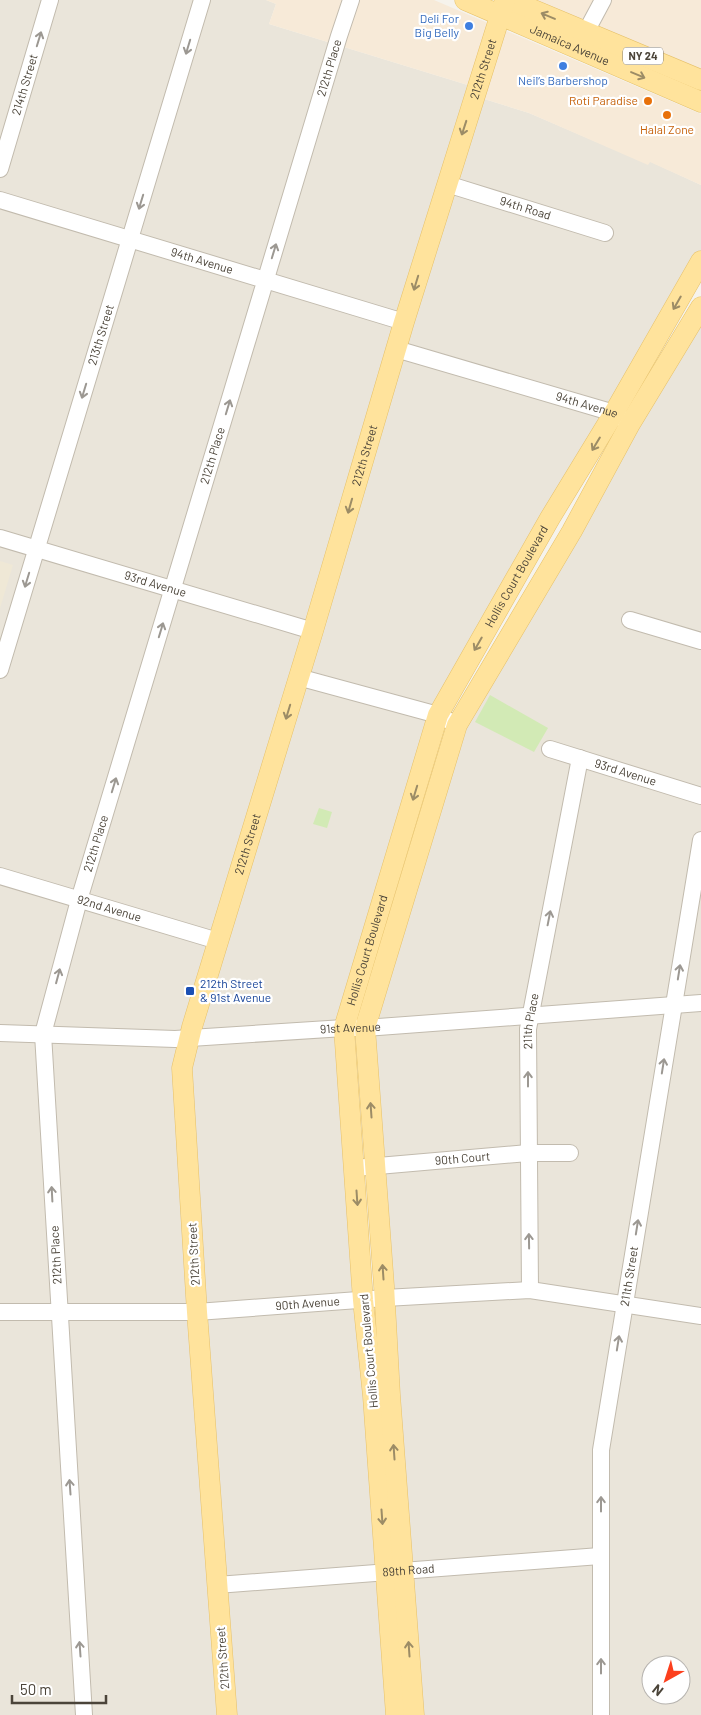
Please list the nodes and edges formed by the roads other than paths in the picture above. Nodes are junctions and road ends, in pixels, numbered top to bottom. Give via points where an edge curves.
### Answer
1 (50, 0) edge
2 (202, 0) edge
3 (351, 0) edge
4 (465, 0) edge
5 (602, 0) edge
6 (505, 5) edge
7 (586, 31) junction
8 (577, 49) junction
9 (701, 80) edge
10 (701, 102) edge
11 (0, 169) edge
12 (447, 184) junction
13 (0, 200) edge
14 (605, 233) dead end
15 (130, 239) junction
16 (700, 264) edge
17 (266, 280) junction
18 (701, 307) edge
19 (404, 322) junction
20 (655, 342) junction
21 (396, 349) junction
22 (674, 352) junction
23 (622, 418) junction
24 (550, 518) junction
25 (572, 531) junction
26 (0, 538) edge
27 (36, 549) junction
28 (172, 590) junction
29 (492, 620) junction
30 (630, 620) dead end
31 (513, 630) junction
32 (313, 631) junction
33 (701, 641) edge
34 (0, 670) edge
35 (298, 677) junction
36 (438, 715) junction
37 (457, 724) junction
38 (550, 749) dead end
39 (580, 758) junction
40 (701, 796) edge
41 (406, 823) junction
42 (426, 828) junction
43 (701, 840) edge
44 (0, 876) edge
45 (79, 900) junction
46 (374, 928) junction
47 (394, 934) junction
48 (218, 941) junction
49 (701, 1003) edge
50 (674, 1004) junction
51 (530, 1015) junction
52 (344, 1028) junction
53 (365, 1028) junction
54 (0, 1033) edge
55 (43, 1034) junction
56 (189, 1038) junction
57 (528, 1153) junction
58 (570, 1153) dead end
59 (375, 1166) junction
60 (355, 1168) junction
61 (530, 1290) junction
62 (385, 1298) junction
63 (363, 1300) junction
64 (624, 1304) junction
65 (0, 1312) edge
66 (59, 1312) junction
67 (197, 1312) junction
68 (701, 1316) edge
69 (381, 1395) junction
70 (600, 1556) junction
71 (395, 1572) junction
72 (218, 1585) junction
73 (402, 1674) junction
74 (84, 1715) edge
75 (227, 1715) edge
76 (396, 1715) edge
77 (414, 1715) edge
78 (601, 1715) edge

11 -> 1 street, 214th Street
2 -> 15 street, 213th Street
17 -> 3 street, 212th Place
4 - 6 main road, Jamaica Avenue / NY 24
5 - 7 street
7 -> 6 main road, Jamaica Avenue / NY 24
6 - 8 main road, Jamaica Avenue
6 -> 12 main road, 212th Street
7 - 8 street
7 - 9 main road, Jamaica Avenue / NY 24
8 -> 10 main road, Jamaica Avenue
12 - 14 street, 94th Road
12 -> 19 main road, 212th Street
13 - 15 street, 94th Avenue
15 - 17 street, 94th Avenue
15 -> 27 street, 213th Street
16 -> 20 main road, Hollis Court Boulevard
17 - 19 street, 94th Avenue
28 -> 17 street, 212th Place
18 - 22 main road, Hollis Court Boulevard
19 - 21 main road, 212th Street
20 - 22 main road
20 - 23 main road, Hollis Court Boulevard
21 - 23 street, 94th Avenue
21 -> 32 main road, 212th Street
22 - 23 main road, Hollis Court Boulevard
23 -> 24 main road, Hollis Court Boulevard
23 - 25 main road, Hollis Court Boulevard
24 - 25 main road
24 - 29 main road, Hollis Court Boulevard
25 - 31 main road, Hollis Court Boulevard
26 - 27 street, 93rd Avenue
27 - 28 street, 93rd Avenue
27 -> 34 street, 213th Street
28 - 32 street, 93rd Avenue
45 -> 28 street, 212th Place
29 - 31 main road
29 -> 36 main road, Hollis Court Boulevard
30 - 33 street
31 - 37 main road, Hollis Court Boulevard
32 - 35 main road, 212th Street
35 - 36 street
35 -> 48 main road, 212th Street
36 - 37 street
36 -> 41 main road, Hollis Court Boulevard
37 - 42 main road, Hollis Court Boulevard
38 - 39 street, 93rd Avenue
39 - 40 street, 93rd Avenue
51 -> 39 street, 211th Place
41 - 42 main road
41 - 46 main road, Hollis Court Boulevard
42 - 47 main road, Hollis Court Boulevard
50 -> 43 street, 211th Street
44 - 45 street, 92nd Avenue
45 - 48 street, 92nd Avenue
55 -> 45 street, 212th Place
46 - 47 main road
46 - 52 main road, Hollis Court Boulevard
47 - 53 main road, Hollis Court Boulevard
48 - 56 main road, 212th Street
49 - 50 street, 91st Avenue
50 - 51 street, 91st Avenue
64 -> 50 street, 211th Street
51 - 53 street, 91st Avenue
57 -> 51 street, 211th Place
52 - 53 street, 91st Avenue
52 - 56 street, 91st Avenue
52 - 60 main road, Hollis Court Boulevard
59 -> 53 main road, Hollis Court Boulevard
54 - 55 street, 91st Avenue
55 - 56 street, 91st Avenue
66 -> 55 street, 212th Place
56 - 67 main road, 212th Street via 182,1068
57 - 58 street, 90th Court
57 - 59 street, 90th Court
61 -> 57 street, 211th Place
59 - 60 street, 90th Court
62 -> 59 main road, Hollis Court Boulevard
60 -> 63 main road, Hollis Court Boulevard
61 - 62 street, 90th Avenue
61 - 64 street, 90th Avenue
62 - 63 street, 90th Avenue
62 - 69 main road, Hollis Court Boulevard
63 - 67 street, 90th Avenue
63 - 69 main road, Hollis Court Boulevard
64 - 68 street, 90th Avenue
70 -> 64 street, 211th Street via 601,1450
65 - 66 street, 90th Avenue
66 - 67 street, 90th Avenue
74 -> 66 street, 212th Place
67 - 72 main road, 212th Street
69 - 71 main road, Hollis Court Boulevard
70 - 71 street, 89th Road
78 -> 70 street, 211th Street
71 - 72 street, 89th Road
71 - 73 main road, Hollis Court Boulevard
72 - 75 main road, 212th Street
73 - 76 main road, Hollis Court Boulevard
73 - 77 main road, Hollis Court Boulevard

